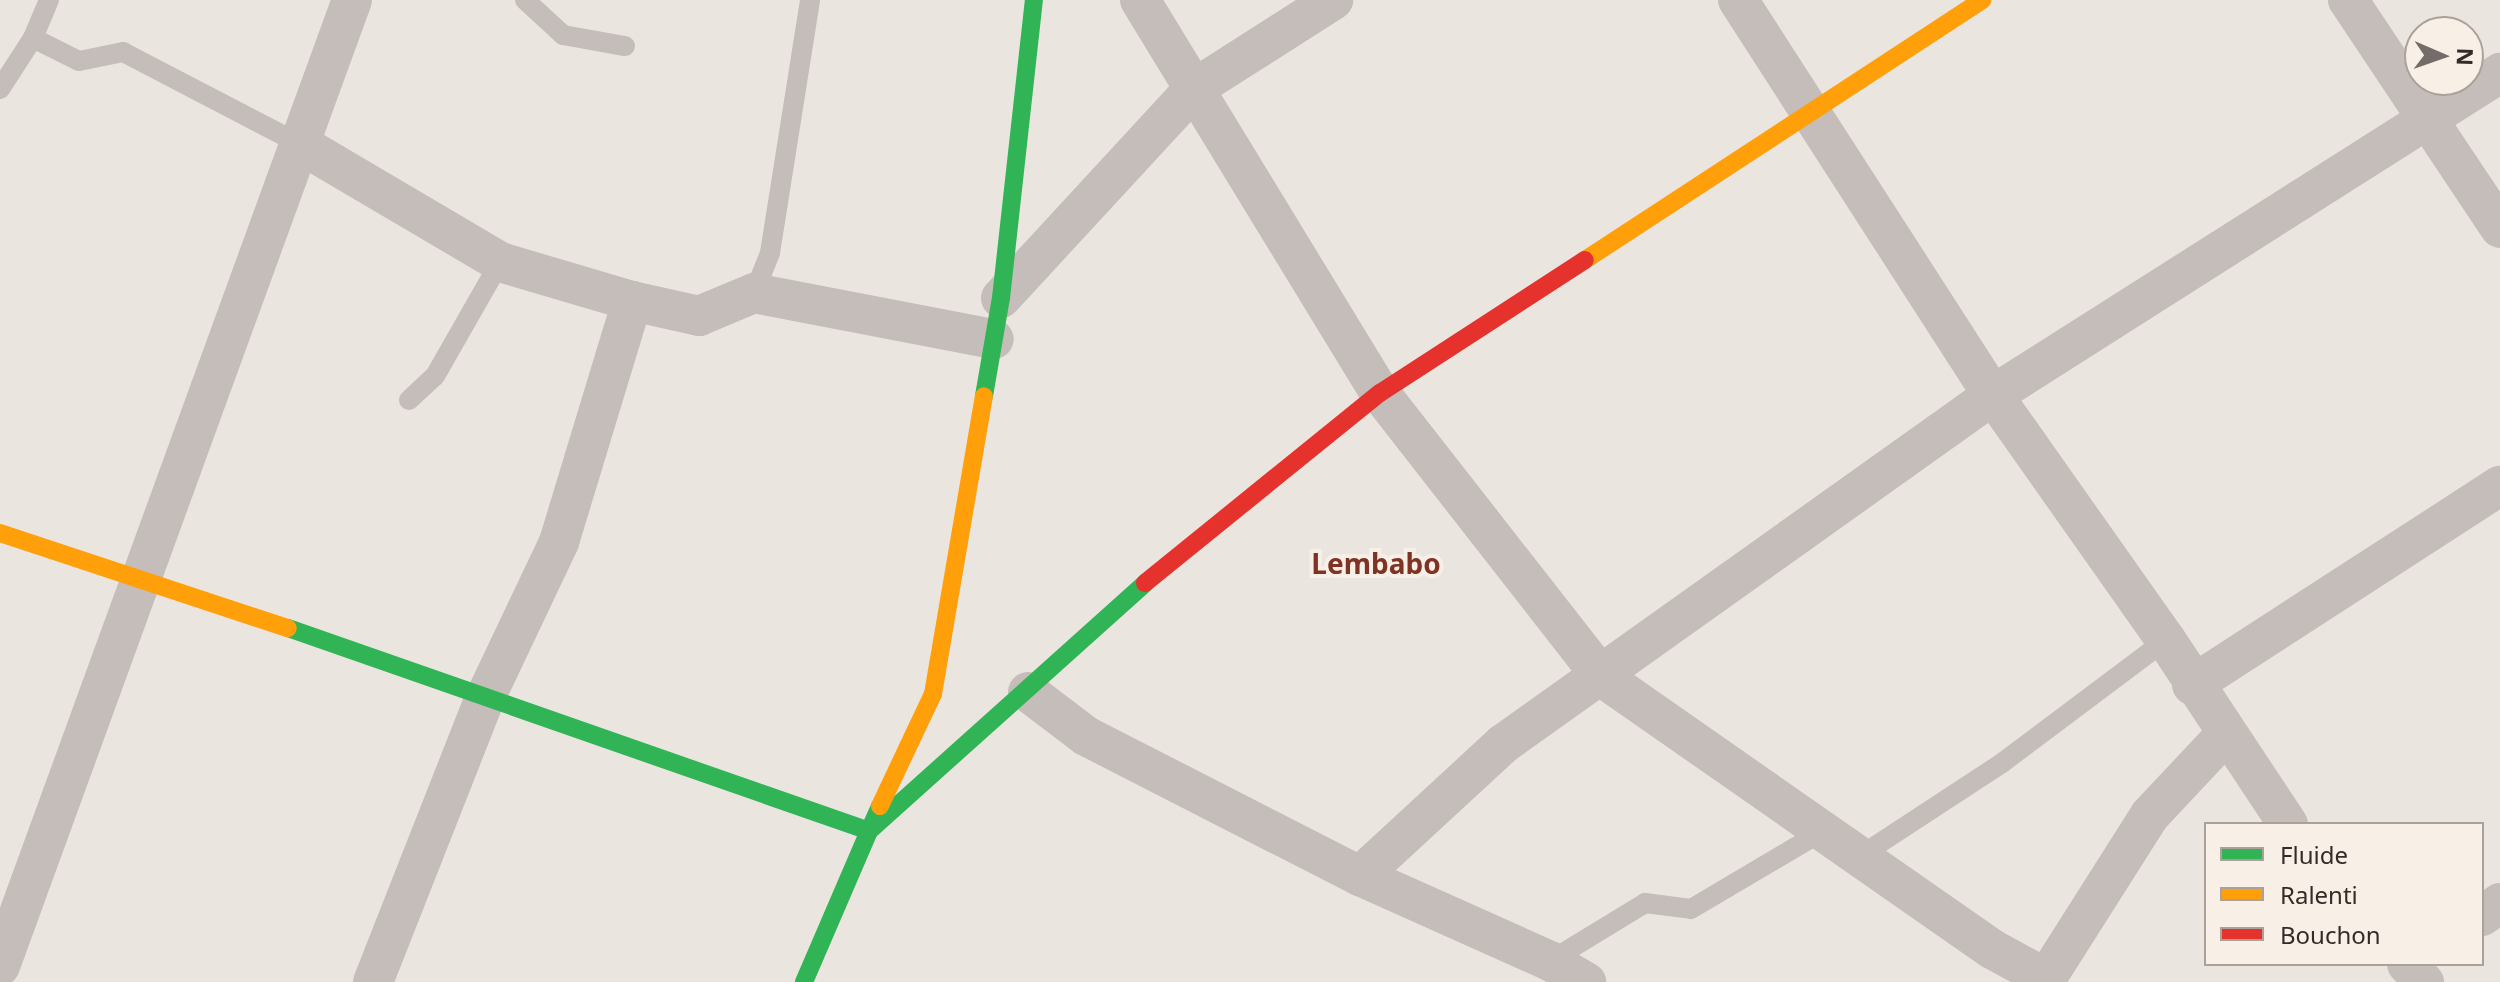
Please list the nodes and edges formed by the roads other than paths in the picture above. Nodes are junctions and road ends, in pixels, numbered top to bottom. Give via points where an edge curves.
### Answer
1 (49, 0) edge
2 (352, 0) edge
3 (525, 0) edge
4 (810, 0) edge
5 (1034, 0) edge
6 (1140, 0) edge
7 (1333, 0) edge
8 (1738, 0) edge
9 (1983, 0) edge
10 (2348, 0) edge
11 (33, 38) junction
12 (625, 46) dead end
13 (2500, 73) edge
14 (1195, 88) junction
15 (0, 89) edge
16 (1815, 113) junction
17 (2428, 117) junction
18 (300, 144) junction
19 (2500, 228) edge
20 (500, 262) junction
21 (754, 293) junction
22 (1001, 298) junction
23 (632, 301) junction
24 (994, 339) junction
25 (1380, 393) junction
26 (1993, 395) junction
27 (409, 400) dead end
28 (2500, 486) edge
29 (0, 533) edge
30 (139, 576) junction
31 (2166, 640) junction
32 (1602, 677) junction
33 (2192, 685) junction
34 (1028, 692) junction
35 (485, 698) junction
36 (2227, 733) junction
37 (2287, 822) edge
38 (869, 831) junction
39 (1821, 832) junction
40 (1860, 856) junction
41 (1360, 876) junction
42 (1550, 961) junction
43 (0, 966) edge
44 (2409, 966) edge
45 (2044, 980) edge
46 (373, 982) edge
47 (804, 982) edge
48 (1586, 982) edge
49 (2424, 982) edge

1 - 11 lane
2 - 18 street
3 - 12 lane via 563,35
4 - 21 lane via 770,253
5 - 22 street
6 - 14 street
7 - 14 street
8 - 16 street
9 - 16 street
10 - 17 street
11 - 15 lane
11 - 18 lane via 79,61 123,52
13 - 17 street
14 - 22 street
14 - 25 street
16 - 25 street
16 - 26 street
17 - 19 street
17 - 26 street
18 - 20 street
18 - 30 street
20 - 23 street
20 - 27 lane via 435,376
21 - 23 street via 699,316
21 - 24 street
22 - 24 street
23 - 35 street via 559,542
24 - 38 street via 933,694
25 - 32 street
25 - 34 street via 1194,539
26 - 31 street
26 - 32 street
28 - 33 street
29 - 30 street
30 - 35 street
30 - 43 street
31 - 33 street
31 - 40 lane via 2002,763
32 - 39 street
32 - 41 street via 1503,744
33 - 36 street
34 - 38 street
34 - 41 street via 1086,736
35 - 38 street
35 - 46 street
36 - 37 street
36 - 45 street via 2150,815
38 - 47 street
39 - 40 street
39 - 42 lane via 1691,909 1645,903
40 - 45 street
41 - 42 street
42 - 48 street
44 - 49 street

